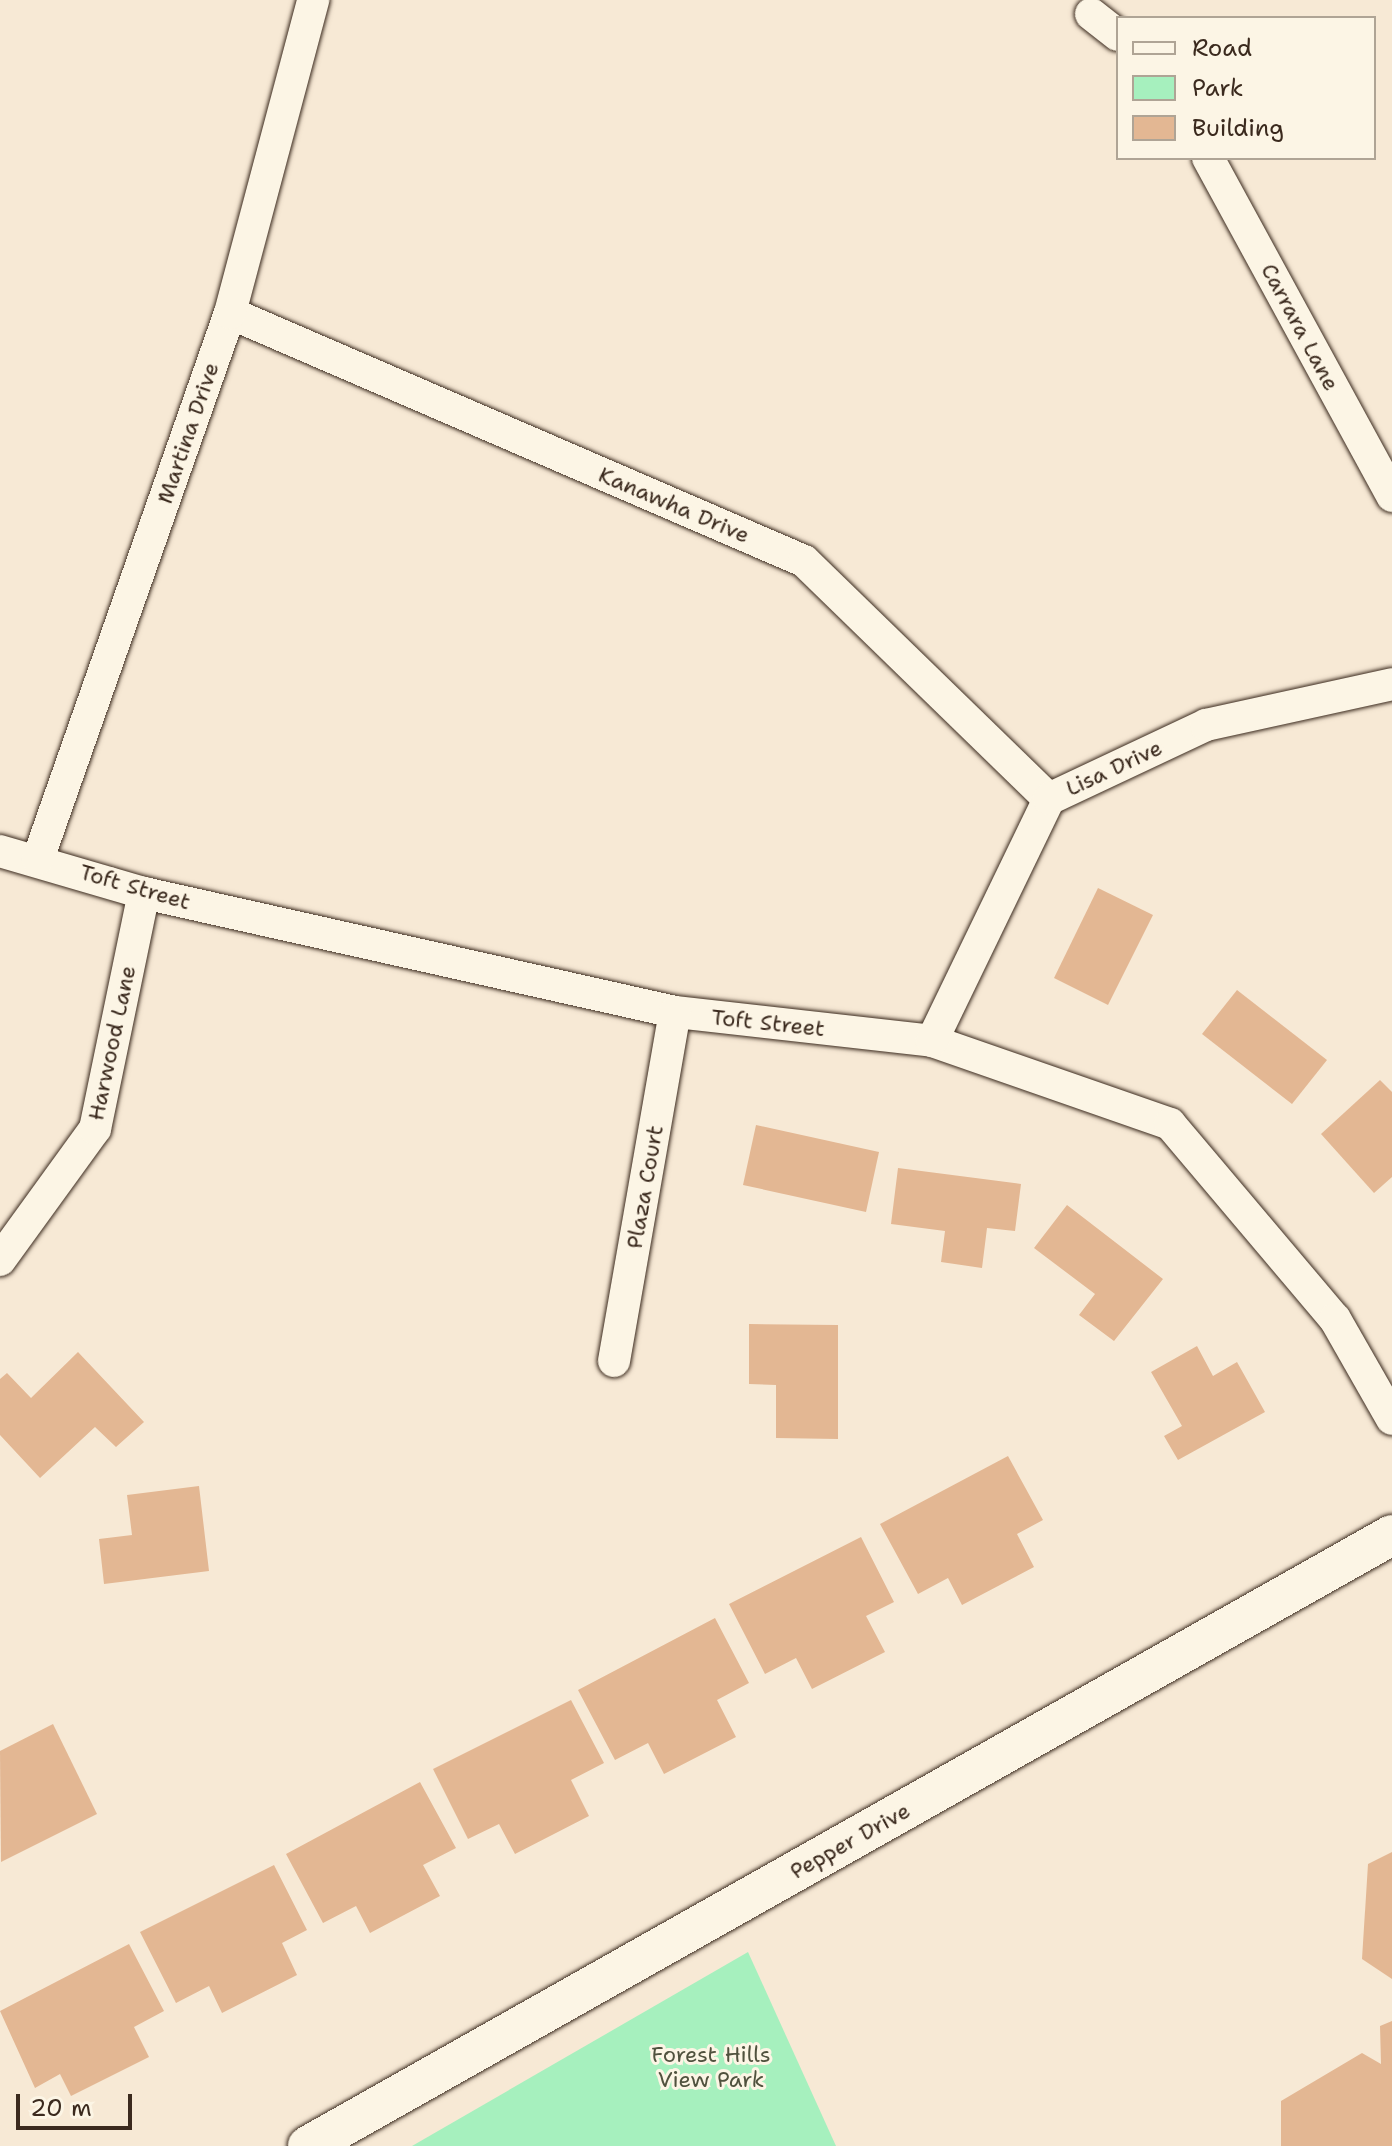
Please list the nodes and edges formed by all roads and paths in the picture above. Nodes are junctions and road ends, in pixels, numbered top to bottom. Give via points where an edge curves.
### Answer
1 (313, 0) edge
2 (1091, 14) dead end
3 (1116, 33) edge
4 (1209, 160) edge
5 (230, 313) junction
6 (1392, 496) edge
7 (1392, 684) edge
8 (1049, 799) junction
9 (0, 851) edge
10 (38, 859) junction
11 (144, 893) junction
12 (675, 1012) junction
13 (932, 1041) junction
14 (0, 1260) edge
15 (614, 1361) dead end
16 (1392, 1419) edge
17 (1392, 1535) edge
18 (308, 2146) edge

1 - 5 street, Martina Drive
2 - 3 street
4 - 6 street, Carrara Lane
5 - 8 street, Kanawha Drive via 804,561
5 - 10 street, Martina Drive
7 - 8 street, Lisa Drive via 1206,725
8 - 13 street, Lisa Drive
9 - 10 street, Toft Street
10 - 11 street, Toft Street
11 - 12 street, Toft Street
11 - 14 street, Harwood Lane via 95,1129
12 - 13 street, Toft Street
12 - 15 street, Plaza Court
13 - 16 street, Toft Street via 1170,1124 1335,1319
17 - 18 street, Pepper Drive

